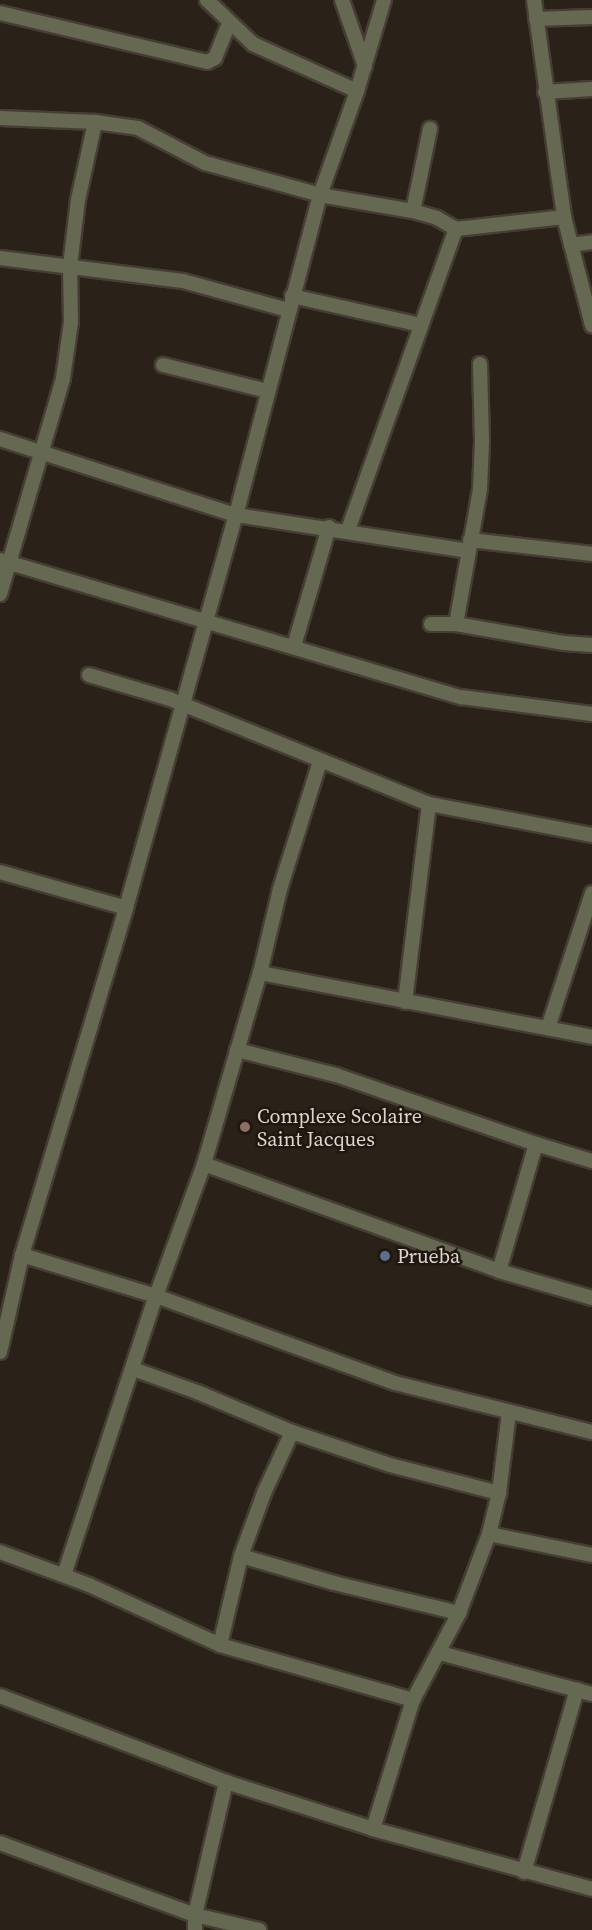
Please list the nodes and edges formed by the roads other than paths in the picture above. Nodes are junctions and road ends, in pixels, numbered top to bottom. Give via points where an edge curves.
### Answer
1 (207, 0) edge
2 (342, 0) edge
3 (384, 0) edge
4 (534, 0) edge
5 (0, 13) edge
6 (592, 17) edge
7 (536, 19) junction
8 (229, 23) junction
9 (365, 66) junction
10 (592, 89) edge
11 (357, 91) junction
12 (545, 92) junction
13 (0, 118) edge
14 (95, 122) junction
15 (430, 129) dead end
16 (320, 195) junction
17 (413, 211) junction
18 (564, 217) junction
19 (456, 229) junction
20 (592, 242) edge
21 (571, 245) junction
22 (0, 258) edge
23 (70, 266) junction
24 (290, 303) junction
25 (421, 325) junction
26 (592, 325) edge
27 (480, 364) dead end
28 (162, 365) dead end
29 (267, 391) junction
30 (0, 438) edge
31 (42, 451) junction
32 (236, 515) junction
33 (329, 527) junction
34 (348, 530) junction
35 (469, 545) junction
36 (592, 554) edge
37 (4, 561) edge
38 (0, 594) edge
39 (206, 619) junction
40 (431, 624) dead end
41 (456, 624) junction
42 (592, 645) edge
43 (294, 646) junction
44 (89, 675) dead end
45 (183, 704) junction
46 (592, 714) edge
47 (320, 761) junction
48 (429, 804) junction
49 (592, 835) edge
50 (0, 872) edge
51 (591, 897) edge
52 (126, 909) junction
53 (260, 973) junction
54 (405, 1002) junction
55 (548, 1028) junction
56 (592, 1037) edge
57 (237, 1050) junction
58 (536, 1144) junction
59 (592, 1161) edge
60 (204, 1164) junction
61 (22, 1255) junction
62 (500, 1271) junction
63 (156, 1296) junction
64 (592, 1298) edge
65 (0, 1352) edge
66 (133, 1369) junction
67 (508, 1413) junction
68 (292, 1432) junction
69 (592, 1432) edge
70 (499, 1492) junction
71 (489, 1534) junction
72 (0, 1552) edge
73 (592, 1555) edge
74 (241, 1556) junction
75 (64, 1575) junction
76 (459, 1613) junction
77 (220, 1645) junction
78 (440, 1653) junction
79 (577, 1689) junction
80 (592, 1694) edge
81 (0, 1696) edge
82 (413, 1700) junction
83 (226, 1782) junction
84 (374, 1830) junction
85 (0, 1843) edge
86 (524, 1872) junction
87 (592, 1889) edge
88 (195, 1915) junction
89 (195, 1930) edge
90 (259, 1930) edge

1 - 8 street
2 - 9 street
3 - 9 street
4 - 7 street
5 - 8 street via 207,62 215,58
6 - 7 street
7 - 12 street
8 - 11 street via 253,44
9 - 11 street
10 - 12 street
11 - 16 street
12 - 18 street
13 - 14 street
14 - 16 street via 138,128 206,163
14 - 23 street via 78,200
15 - 17 street
16 - 17 street
16 - 24 street
17 - 19 street
18 - 19 street
18 - 21 street
19 - 25 street
20 - 21 street
21 - 26 street
22 - 23 street
23 - 24 street via 183,281
23 - 31 street via 68,353
24 - 25 street
24 - 29 street
25 - 34 street
27 - 35 street via 481,467
28 - 29 street
29 - 32 street
30 - 31 street
31 - 32 street
31 - 37 street
32 - 33 street
32 - 39 street
33 - 34 street
33 - 43 street
34 - 35 street
35 - 36 street
35 - 41 street
37 - 38 street
37 - 39 street
39 - 43 street
39 - 45 street
40 - 41 street
41 - 42 street
43 - 46 street via 461,697
44 - 45 street
45 - 47 street
45 - 52 street
47 - 48 street
47 - 53 street via 280,889
48 - 49 street
48 - 54 street
50 - 52 street
51 - 55 street
52 - 61 street
53 - 54 street
53 - 57 street
54 - 55 street
55 - 56 street
57 - 58 street via 336,1075
57 - 60 street
58 - 59 street
58 - 62 street
60 - 62 street
60 - 63 street
61 - 63 street
61 - 65 street
62 - 64 street
63 - 66 street
63 - 67 street via 346,1367
66 - 68 street
66 - 75 street
67 - 69 street
67 - 70 street
68 - 70 street via 390,1465
68 - 74 street
70 - 71 street
71 - 73 street
71 - 76 street
72 - 75 street
74 - 76 street
74 - 77 street
75 - 77 street
76 - 78 street
77 - 82 street
78 - 79 street
78 - 82 street
79 - 80 street
79 - 86 street
81 - 83 street
82 - 84 street
83 - 84 street
83 - 88 street
84 - 86 street
85 - 88 street
86 - 87 street
88 - 89 street
88 - 90 street

